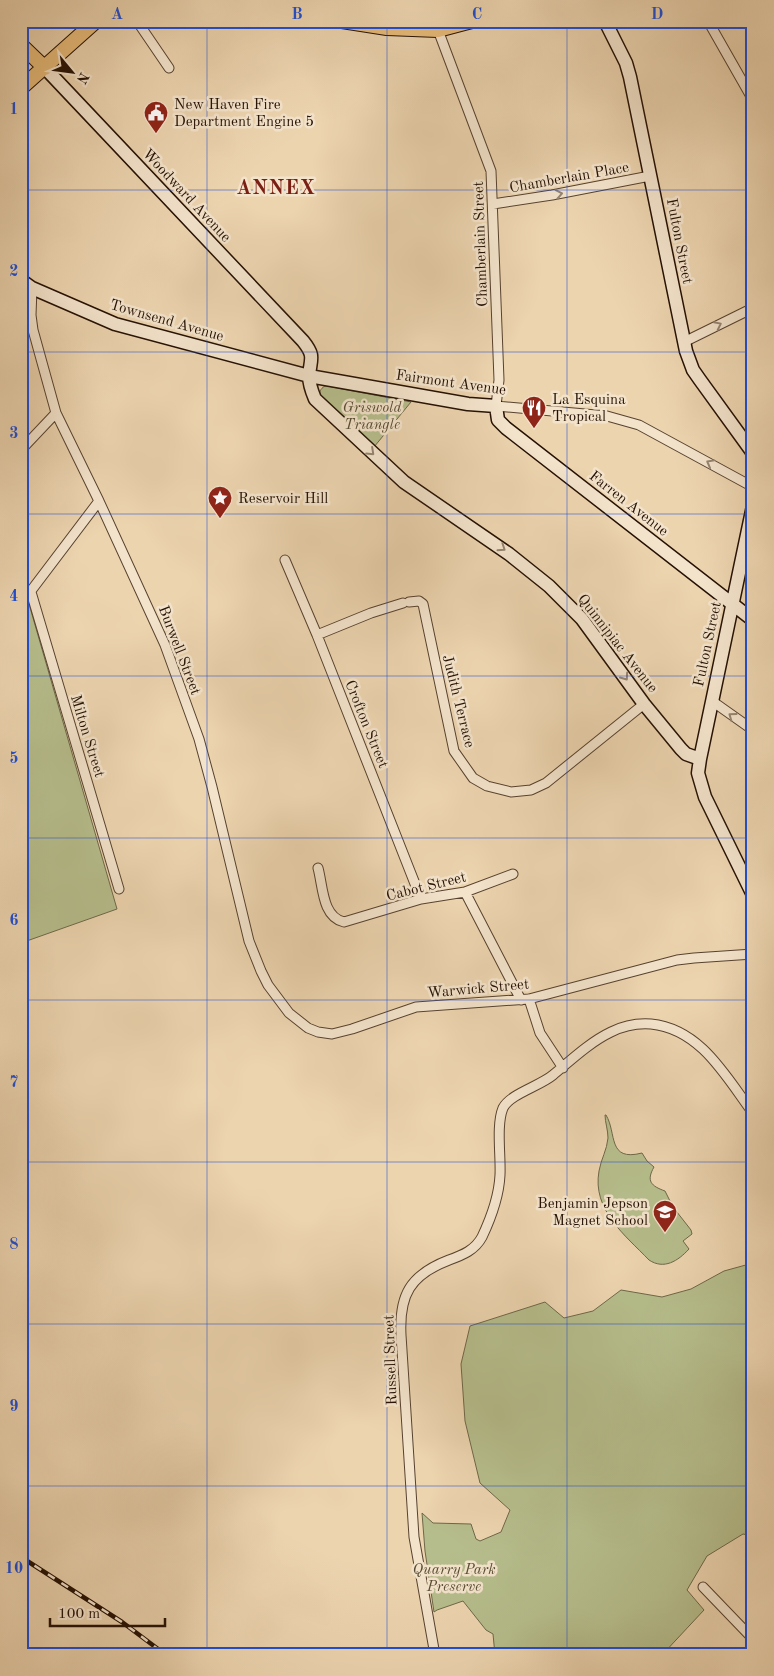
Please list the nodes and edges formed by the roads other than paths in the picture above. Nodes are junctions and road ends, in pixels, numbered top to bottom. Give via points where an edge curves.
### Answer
1 (96, 21) edge
2 (137, 21) edge
3 (342, 21) edge
4 (605, 21) edge
5 (708, 21) edge
6 (466, 22) edge
7 (438, 30) junction
8 (21, 45) edge
9 (44, 68) junction
10 (169, 68) dead end
11 (21, 88) edge
12 (753, 100) edge
13 (650, 176) junction
14 (493, 204) junction
15 (21, 280) edge
16 (32, 288) junction
17 (21, 297) edge
18 (753, 308) edge
19 (684, 342) junction
20 (309, 376) junction
21 (496, 406) junction
22 (56, 413) junction
23 (21, 450) edge
24 (753, 454) edge
25 (753, 487) edge
26 (99, 501) junction
27 (753, 506) edge
28 (285, 560) dead end
29 (31, 592) junction
30 (21, 604) edge
31 (732, 604) junction
32 (753, 620) edge
33 (317, 635) junction
34 (712, 701) junction
35 (644, 704) junction
36 (753, 730) edge
37 (700, 759) junction
38 (753, 866) edge
39 (318, 868) dead end
40 (514, 874) dead end
41 (744, 877) junction
42 (119, 889) dead end
43 (465, 892) junction
44 (753, 895) edge
45 (422, 899) junction
46 (753, 954) edge
47 (525, 999) junction
48 (298, 1022) joint
49 (562, 1068) junction
50 (753, 1113) edge
51 (703, 1587) dead end
52 (753, 1640) edge
53 (435, 1655) edge

1 - 9 main road
2 - 10 street
3 - 7 main road via 387,28
4 - 13 main road, Fulton Street via 626,63
5 - 12 street
6 - 7 main road
7 - 14 street, Chamberlain Street via 491,171
8 - 9 main road, Woodward Avenue
9 - 11 main road
9 - 20 main road, Woodward Avenue via 303,341 311,354
14 -> 13 street, Chamberlain Place
13 - 19 main road, Fulton Street
14 - 21 street, Chamberlain Street via 499,380
15 - 16 main road, Townsend Avenue
16 - 17 street
16 - 20 main road, Townsend Avenue via 115,324
16 - 22 street, Burwell Street via 33,330
19 -> 18 street
19 - 24 main road, Fulton Street via 696,375
20 - 21 main road, Fairmont Avenue
20 -> 35 main road, Quinnipiac Avenue via 315,399 404,482 550,586 582,619
25 -> 21 street, Fairmont Avenue via 639,425 607,416
21 - 31 main road, Farren Avenue via 498,420 506,428
22 - 23 street
22 - 26 street, Burwell Street
26 - 29 street
26 - 48 street, Burwell Street via 165,645 192,718 249,941 268,984
27 - 31 main road, Fulton Street
28 - 33 street, Crofton Street
29 - 30 street
29 - 42 street, Milton Street
31 - 32 main road, Farren Avenue
31 - 34 main road, Fulton Street
33 - 35 street, Judith Terrace via 371,612 419,601 423,604 454,751 473,778 487,786 511,792 530,790 546,783
33 - 45 street, Crofton Street
36 -> 34 street
34 - 37 main road, Fulton Street
35 - 37 main road, Quinnipiac Avenue via 686,754
37 - 41 main road via 698,773 706,797
38 - 41 street
39 - 45 street, Cabot Street via 330,913 338,921
40 - 43 street, Cabot Street
41 - 44 main road
43 - 45 street, Cabot Street
43 - 47 street
46 - 47 street, Warwick Street via 686,959
47 - 48 street, Warwick Street via 416,1007 332,1034 318,1032
47 - 49 street via 540,1033
49 - 50 street via 611,1031 636,1024 662,1026 683,1033 698,1044
49 - 53 street, Russell Street via 505,1104 500,1120 498,1192 482,1236 473,1249 430,1268 418,1278 406,1294 401,1311 414,1537
51 - 52 street

